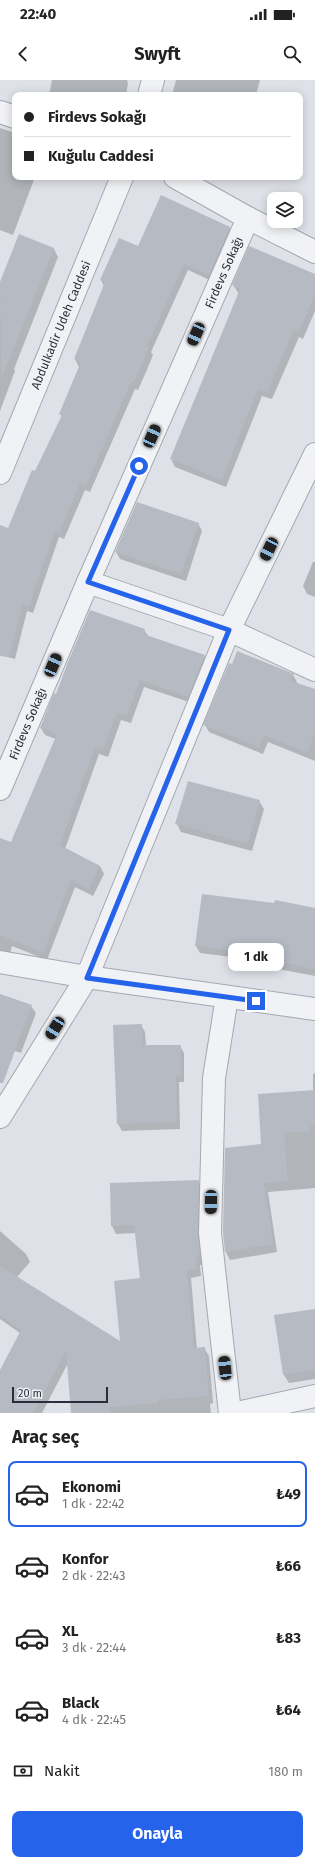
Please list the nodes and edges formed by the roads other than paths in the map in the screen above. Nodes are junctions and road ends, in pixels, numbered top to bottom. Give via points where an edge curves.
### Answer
1 (153, 80) edge
2 (150, 92) edge
3 (0, 112) edge
4 (12, 116) edge
5 (121, 180) edge
6 (180, 180) edge
7 (248, 218) junction
8 (315, 252) edge
9 (315, 454) edge
10 (0, 473) edge
11 (88, 582) junction
12 (229, 630) junction
13 (315, 670) edge
14 (0, 789) edge
15 (0, 962) edge
16 (87, 978) junction
17 (227, 997) junction
18 (315, 1009) edge
19 (0, 1117) edge
20 (315, 1396) edge
21 (230, 1413) edge
22 (237, 1413) edge

1 - 2 street
3 - 4 street
5 - 10 street, Abdulkadir Udeh Caddesi
6 - 7 street
7 - 8 street
7 - 11 street, Firdevs Sokağı
9 - 12 street
11 - 12 street
11 - 14 street, Firdevs Sokağı
12 - 13 street
12 - 16 street
15 - 16 street
16 - 17 street
16 - 19 street
17 - 18 street
17 - 21 street via 214,1078 210,1232
20 - 22 street

